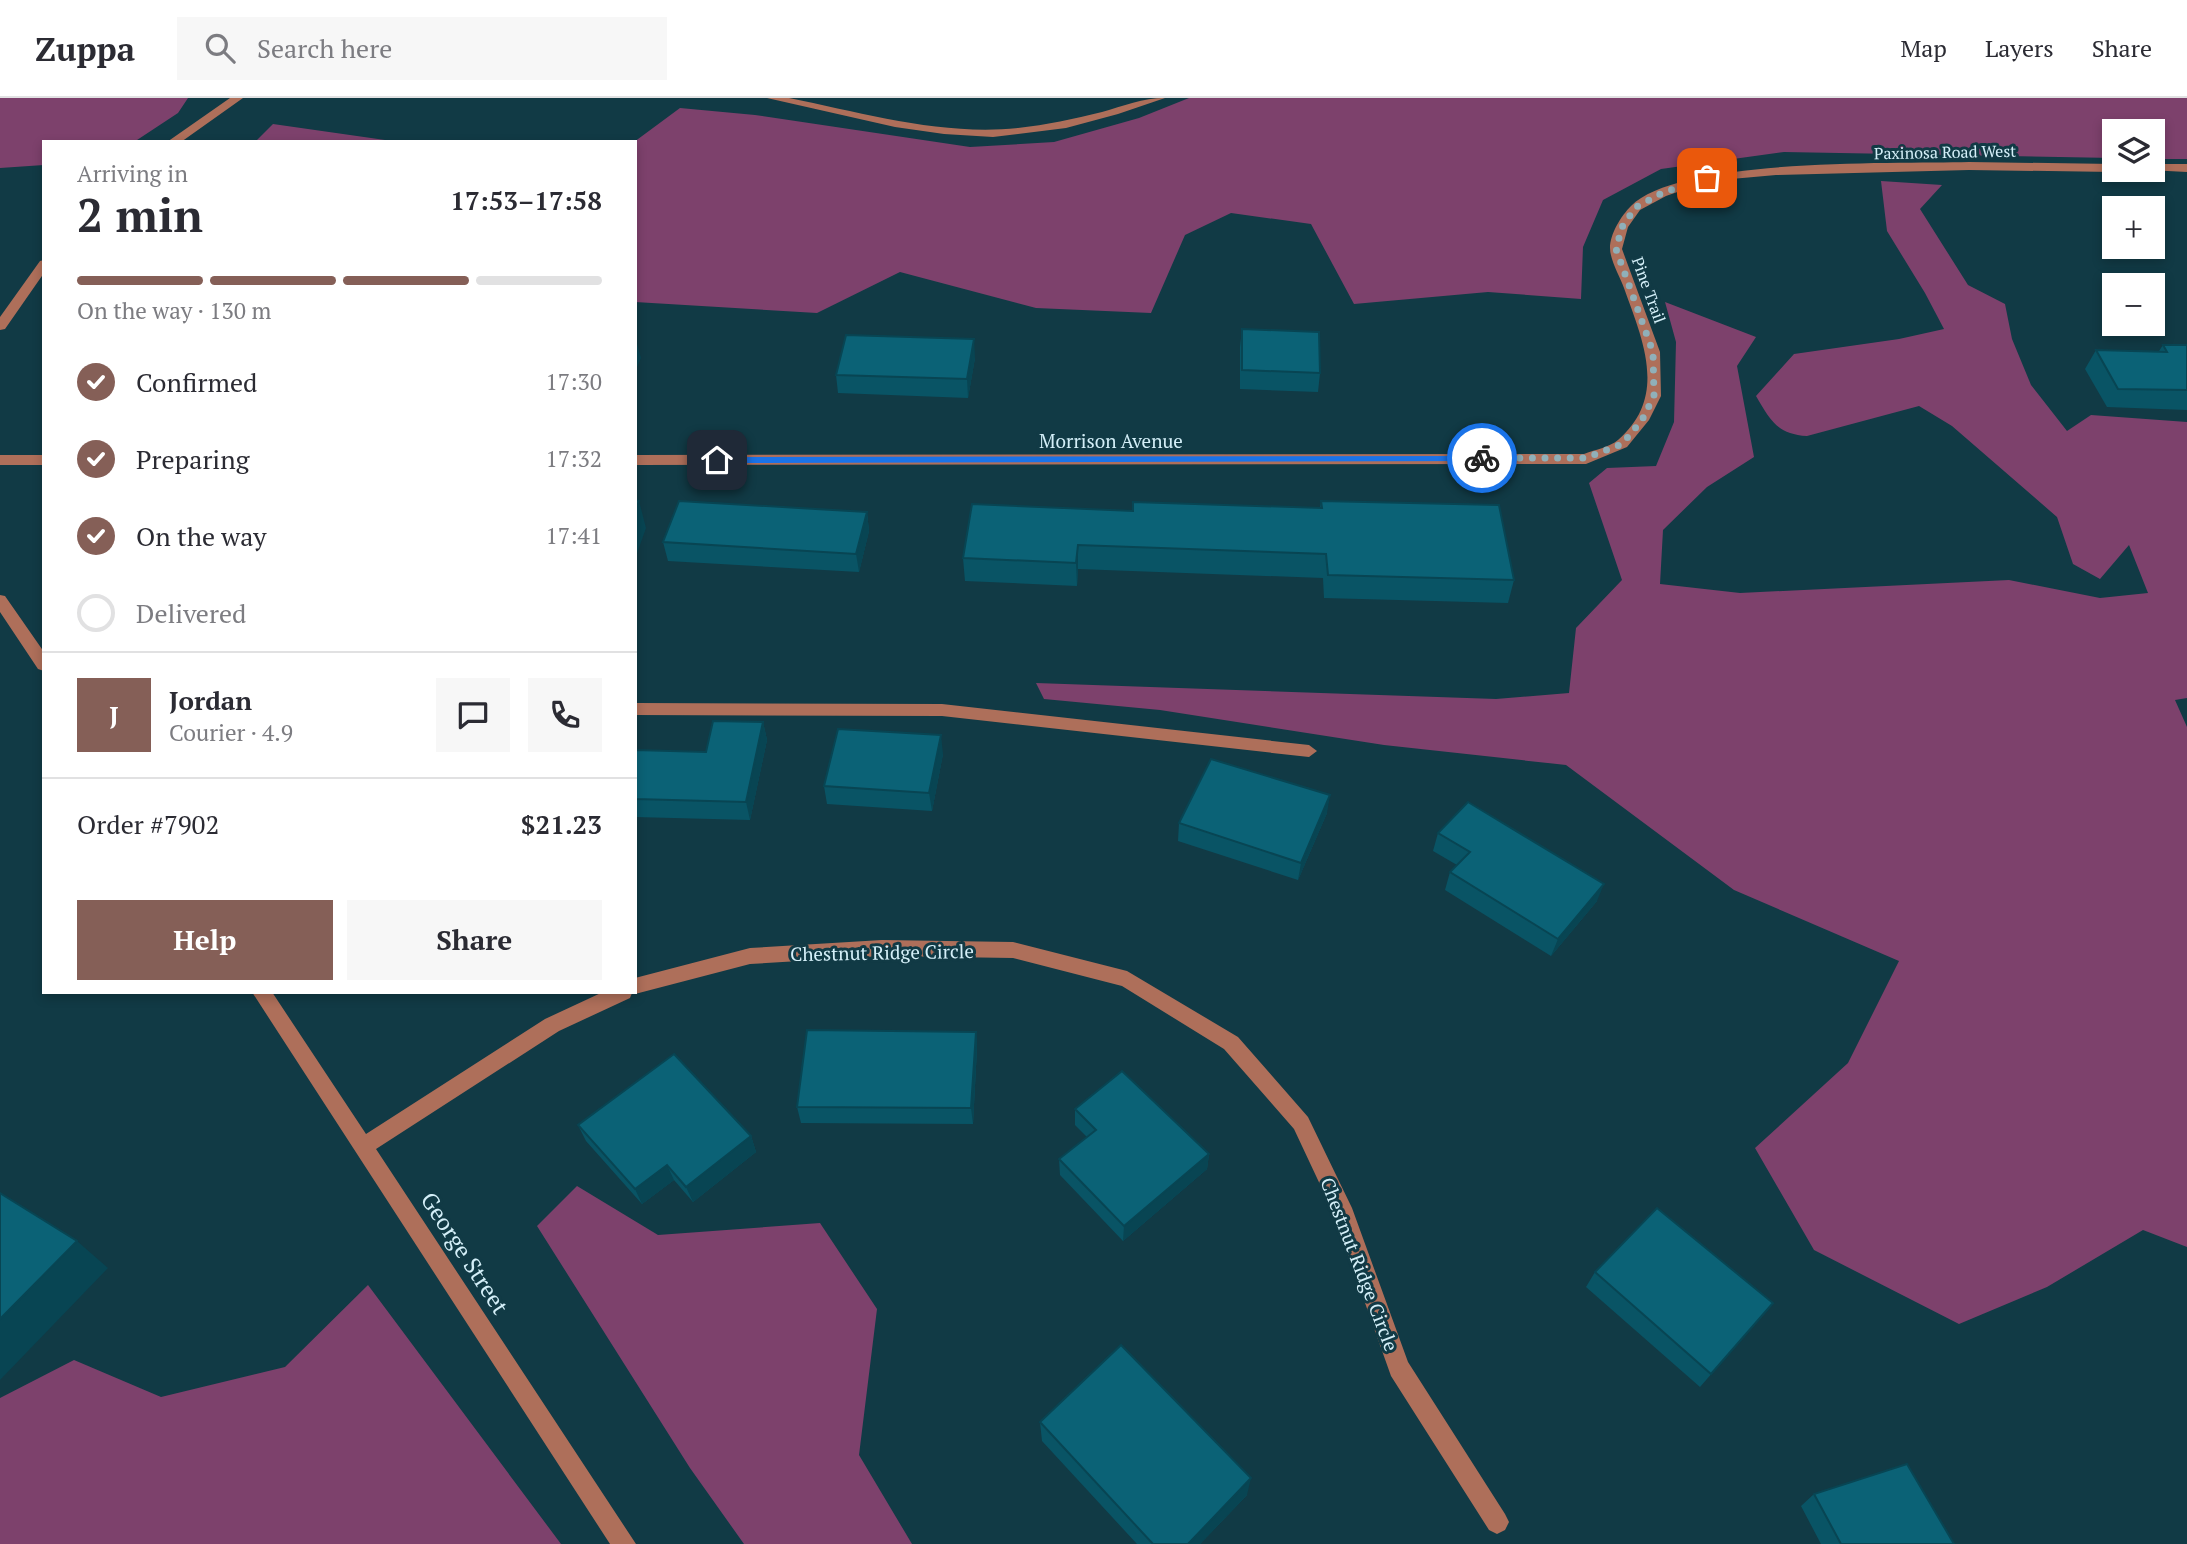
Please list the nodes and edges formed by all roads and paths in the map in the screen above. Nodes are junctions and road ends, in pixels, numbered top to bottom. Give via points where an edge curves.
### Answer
1 (237, 98) edge
2 (773, 98) edge
3 (1158, 98) edge
4 (176, 140) edge
5 (2102, 168) edge
6 (2165, 168) edge
7 (2187, 168) edge
8 (1776, 171) joint
9 (42, 267) edge
10 (0, 326) edge
11 (1586, 458) joint
12 (0, 460) edge
13 (42, 460) edge
14 (637, 460) edge
15 (0, 600) edge
16 (42, 662) edge
17 (637, 709) edge
18 (1309, 751) dead end
19 (637, 985) edge
20 (262, 994) edge
21 (619, 994) edge
22 (364, 1146) junction
23 (1497, 1522) dead end
24 (624, 1544) edge

1 - 4 street
2 - 3 street via 971,134 1046,128
5 - 8 street, Paxinosa Road West
6 - 7 street
8 - 11 street, Pine Trail via 1707,178 1662,193 1636,207 1622,227 1616,249 1653,352 1654,396 1622,444
9 - 10 street
11 - 14 street, Morrison Avenue
12 - 13 street
15 - 16 street
17 - 18 street via 942,710
19 - 23 street, Chestnut Ridge Circle via 750,956 882,948 1013,950 1127,979 1231,1043 1301,1124 1342,1208 1399,1368
20 - 22 street, George Street
21 - 22 street via 552,1025
22 - 24 street, George Street

